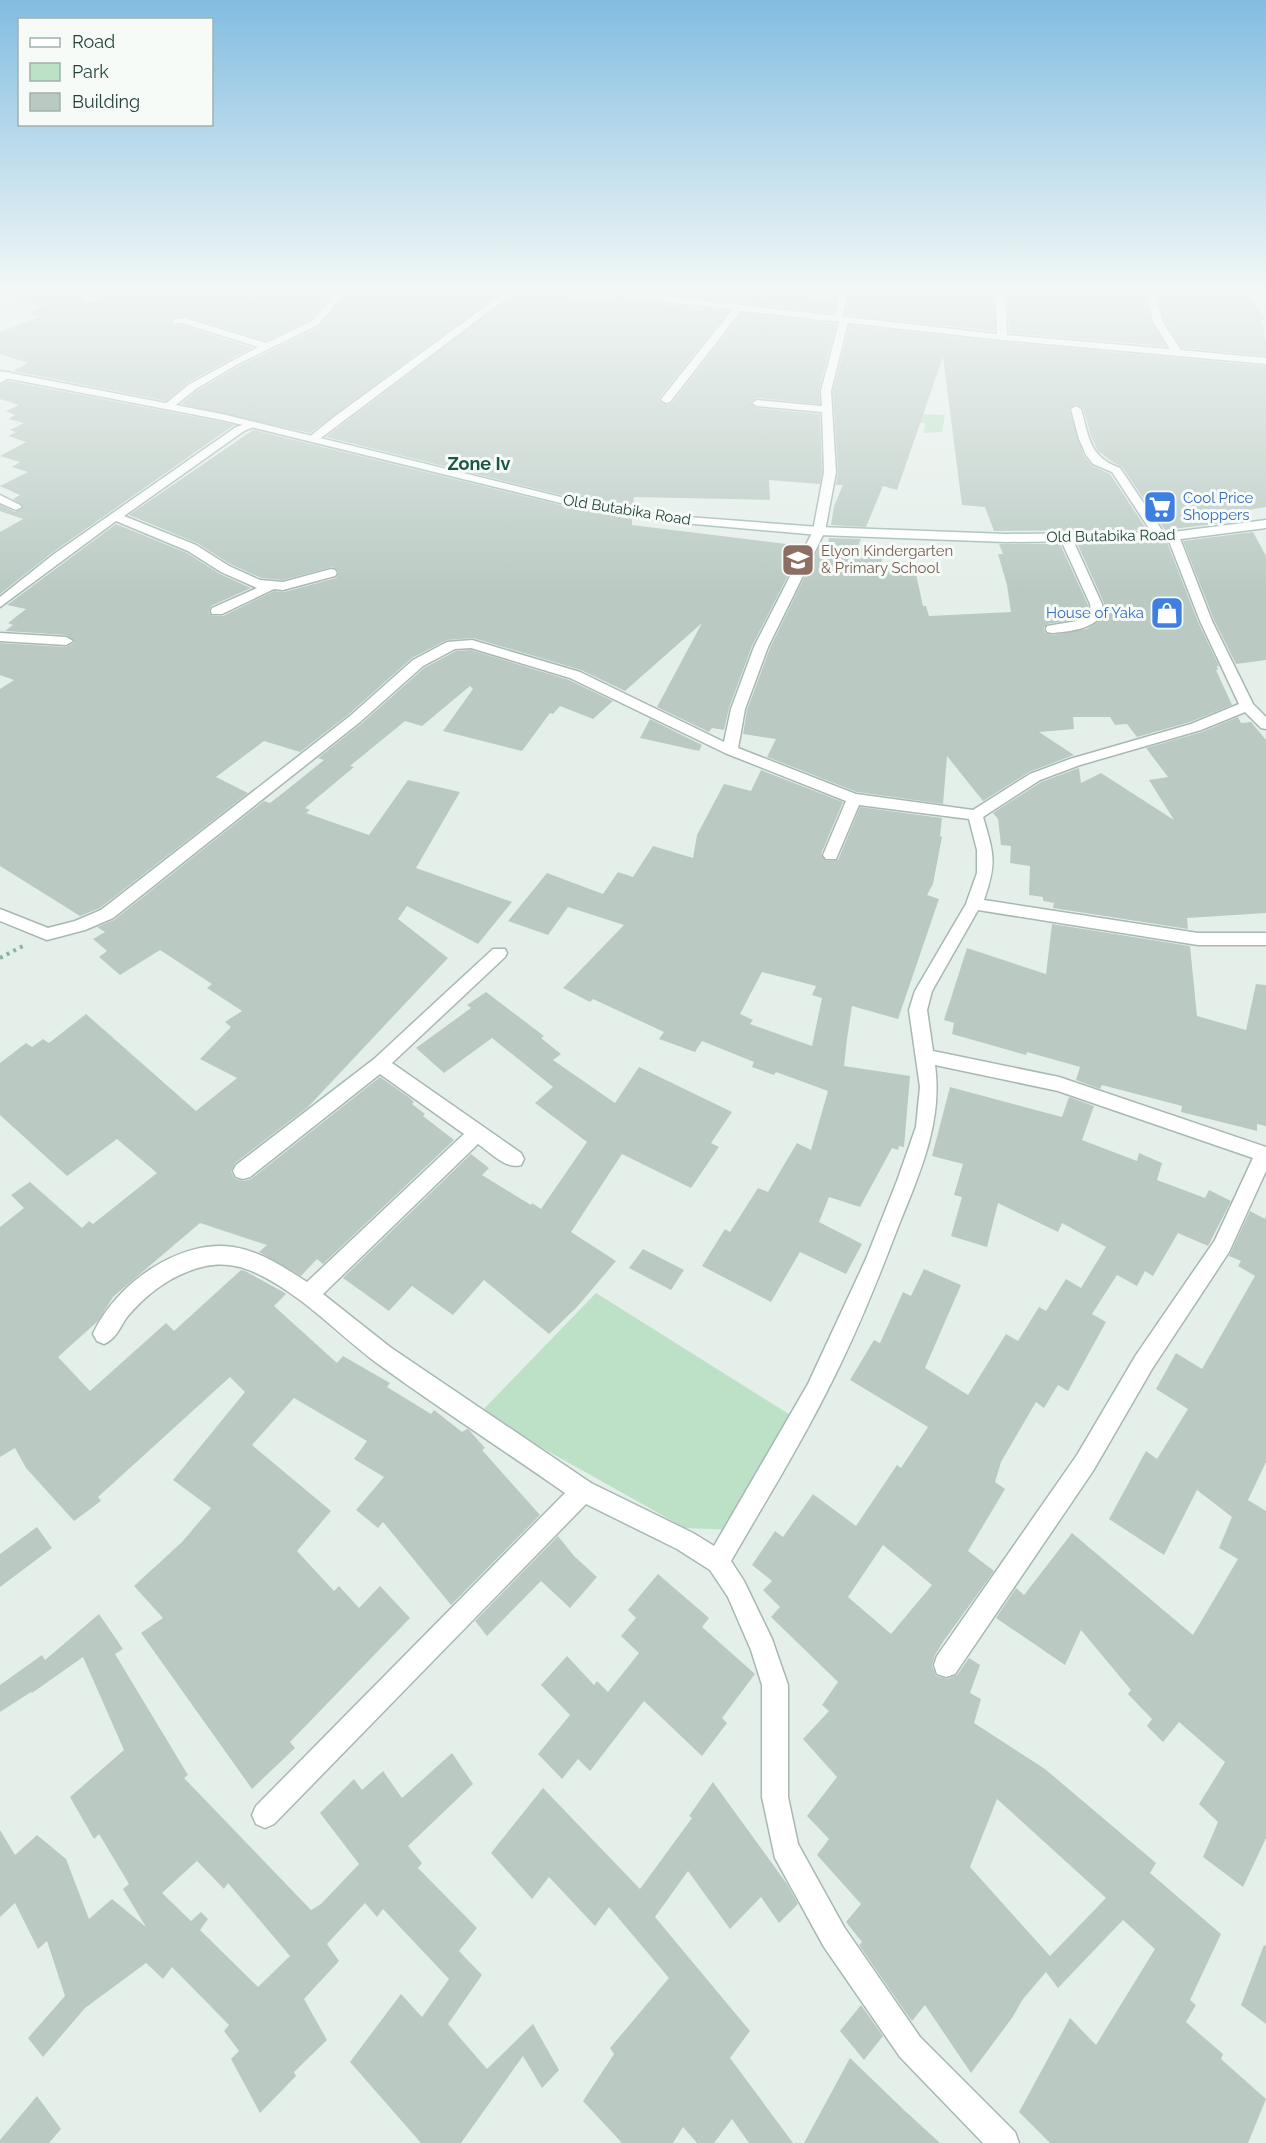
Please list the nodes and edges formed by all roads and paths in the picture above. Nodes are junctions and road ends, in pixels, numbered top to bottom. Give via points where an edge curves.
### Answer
1 (86, 391) edge
2 (187, 391) edge
3 (373, 391) edge
4 (673, 391) edge
5 (826, 391) edge
6 (666, 400) dead end
7 (757, 403) dead end
8 (168, 406) junction
9 (825, 409) junction
10 (1076, 410) dead end
11 (253, 425) junction
12 (313, 439) junction
13 (117, 517) junction
14 (1266, 524) edge
15 (819, 531) junction
16 (1166, 536) junction
17 (1066, 538) junction
18 (331, 573) dead end
19 (273, 585) junction
20 (0, 603) edge
21 (217, 611) dead end
22 (1052, 629) dead end
23 (0, 636) edge
24 (66, 641) dead end
25 (1247, 706) junction
26 (1266, 725) edge
27 (730, 750) junction
28 (854, 799) junction
29 (975, 815) junction
30 (831, 855) dead end
31 (974, 904) junction
32 (0, 915) edge
33 (1266, 939) edge
34 (499, 953) dead end
35 (923, 1056) junction
36 (380, 1064) junction
37 (478, 1132) junction
38 (1265, 1155) edge
39 (514, 1159) dead end
40 (243, 1172) dead end
41 (309, 1294) junction
42 (104, 1334) dead end
43 (583, 1491) junction
44 (718, 1562) junction
45 (946, 1665) dead end
46 (265, 1815) dead end
47 (1004, 2143) edge

1 - 8 street, Old Butabika Road
2 - 8 street
3 - 12 street
4 - 6 street
5 - 9 street
7 - 9 street
8 - 11 street, Old Butabika Road
9 - 15 street via 830,472
10 - 16 street via 1090,456 1101,466 1116,470
11 - 12 street, Old Butabika Road
11 - 13 street via 240,429
12 - 15 street, Old Butabika Road via 581,505 660,518
13 - 19 street via 192,548 258,584
13 - 20 street via 59,554
14 - 16 street, Old Butabika Road
15 - 17 street, Old Butabika Road
15 - 27 street via 761,647 738,710
16 - 17 street, Old Butabika Road
16 - 25 street
17 - 22 street via 1097,614 1076,626
18 - 19 street via 283,586
19 - 21 street
23 - 24 street
25 - 26 street
25 - 29 street via 1186,730 1035,777
27 - 28 street
27 - 32 street via 575,675 499,650 472,644 452,645 418,663 355,719 107,914 47,934
28 - 29 street
28 - 30 street
29 - 31 street via 985,850 985,873
31 - 33 street via 1198,939
31 - 35 street via 924,991 918,1010
34 - 36 street
35 - 38 street via 1059,1084
35 - 44 street via 929,1087 925,1127 876,1259 816,1391
36 - 37 street
36 - 40 street
37 - 39 street
37 - 41 street
38 - 45 street via 1222,1245 1144,1362 1085,1463
41 - 42 street via 265,1267 234,1256 209,1256 160,1275 125,1305
41 - 43 street via 382,1354
43 - 44 street via 685,1540
43 - 46 street
44 - 47 street via 736,1589 764,1648 775,1685 775,1797 785,1848 834,1937 910,2047

